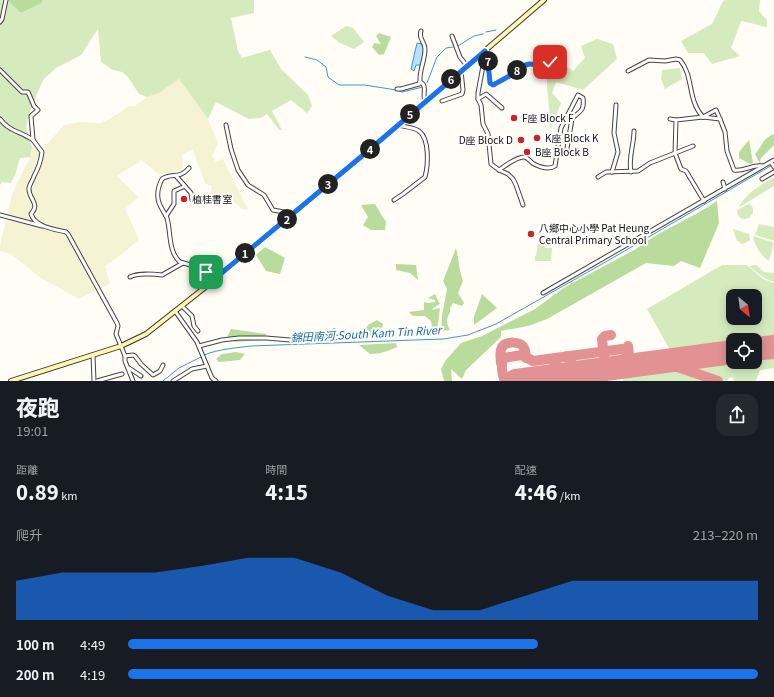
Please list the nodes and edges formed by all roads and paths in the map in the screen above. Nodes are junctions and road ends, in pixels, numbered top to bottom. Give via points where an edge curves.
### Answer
1 (6, 0) edge
2 (544, 0) edge
3 (0, 22) edge
4 (421, 31) dead end
5 (452, 36) dead end
6 (485, 53) junction
7 (551, 57) dead end
8 (467, 66) junction
9 (0, 70) edge
10 (461, 71) junction
11 (628, 71) dead end
12 (420, 82) junction
13 (397, 89) dead end
14 (478, 99) junction
15 (425, 101) junction
16 (442, 102) dead end
17 (616, 105) dead end
18 (502, 108) dead end
19 (703, 117) junction
20 (0, 118) edge
21 (670, 119) dead end
22 (720, 119) junction
23 (676, 120) junction
24 (226, 125) dead end
25 (398, 125) junction
26 (634, 131) dead end
27 (33, 140) junction
28 (693, 146) dead end
29 (557, 153) junction
30 (675, 153) junction
31 (772, 161) edge
32 (763, 166) junction
33 (774, 167) edge
34 (190, 168) dead end
35 (499, 170) junction
36 (612, 172) junction
37 (631, 172) junction
38 (774, 172) edge
39 (176, 176) junction
40 (598, 177) dead end
41 (762, 180) dead end
42 (722, 182) dead end
43 (185, 186) junction
44 (725, 189) junction
45 (192, 200) dead end
46 (394, 200) dead end
47 (704, 201) junction
48 (523, 206) dead end
49 (0, 215) edge
50 (166, 216) junction
51 (288, 218) junction
52 (44, 227) junction
53 (183, 263) junction
54 (130, 277) dead end
55 (212, 281) junction
56 (543, 293) dead end
57 (182, 306) junction
58 (175, 311) junction
59 (198, 331) dead end
60 (334, 331) dead end
61 (342, 337) dead end
62 (334, 338) junction
63 (121, 346) junction
64 (200, 348) junction
65 (93, 355) junction
66 (125, 356) junction
67 (163, 366) dead end
68 (207, 366) junction
69 (128, 368) junction
70 (122, 374) dead end
71 (141, 376) dead end
72 (11, 381) edge
73 (96, 381) edge
74 (133, 381) edge
75 (173, 381) edge
76 (216, 381) edge

1 - 3 street
2 - 6 main road
4 - 12 street via 425,48 419,75
5 - 8 street
6 - 7 street via 490,83 493,85 530,63 545,72 548,71 551,67
6 - 8 main road
6 - 14 street
8 - 10 main road
9 - 27 street via 22,92 28,92 38,110 31,116
10 - 15 main road
10 - 16 street via 462,94
11 - 19 street via 649,60 680,60 688,77 693,101
12 - 13 street
12 - 15 street via 424,86
14 - 18 street via 486,94
14 - 35 street via 483,124 488,134 491,164
15 - 25 main road
17 - 36 street via 614,133 618,152
19 - 22 street
19 - 22 street via 716,110
19 - 23 street
20 - 27 street via 10,130 25,134
21 - 23 street
22 - 32 street via 725,132 726,151 734,170 755,165
23 - 30 street
24 - 51 street via 236,164 246,182 264,195 273,210 284,212
25 - 46 street via 422,134 428,160 425,177
25 - 51 main road
26 - 37 street via 630,158
27 - 52 street via 42,152 29,188 35,205 31,215
28 - 30 street
29 - 29 street via 566,154 572,120 581,111 584,101 578,95 561,128
29 - 35 street via 556,164 552,168 536,165 524,157
30 - 37 street
30 - 47 street via 681,169 686,171
31 - 32 street
31 - 33 street
32 - 44 street
34 - 39 street
35 - 48 street via 513,179
36 - 37 street
36 - 40 street via 606,172
38 - 41 street
39 - 43 street
39 - 50 street via 163,178 158,190 159,204
42 - 44 street
43 - 45 street via 191,193
43 - 50 street via 174,191 174,204
44 - 47 street
47 - 56 street
49 - 52 street
50 - 53 street via 174,254 178,261
51 - 55 main road
52 - 63 street via 68,234 117,323 116,334
53 - 54 street via 162,275 153,273
53 - 55 street via 201,268
55 - 57 main road
57 - 58 main road
57 - 59 street via 192,316
58 - 63 main road via 146,334
58 - 64 street
60 - 62 street
61 - 62 street
62 - 64 street via 239,338 222,340
63 - 65 main road
63 - 66 street
64 - 68 street
65 - 72 main road
65 - 73 street
66 - 67 street via 135,356 153,375
66 - 69 street
68 - 75 street via 192,369
68 - 76 street
69 - 71 street
69 - 74 street
70 - 73 street

